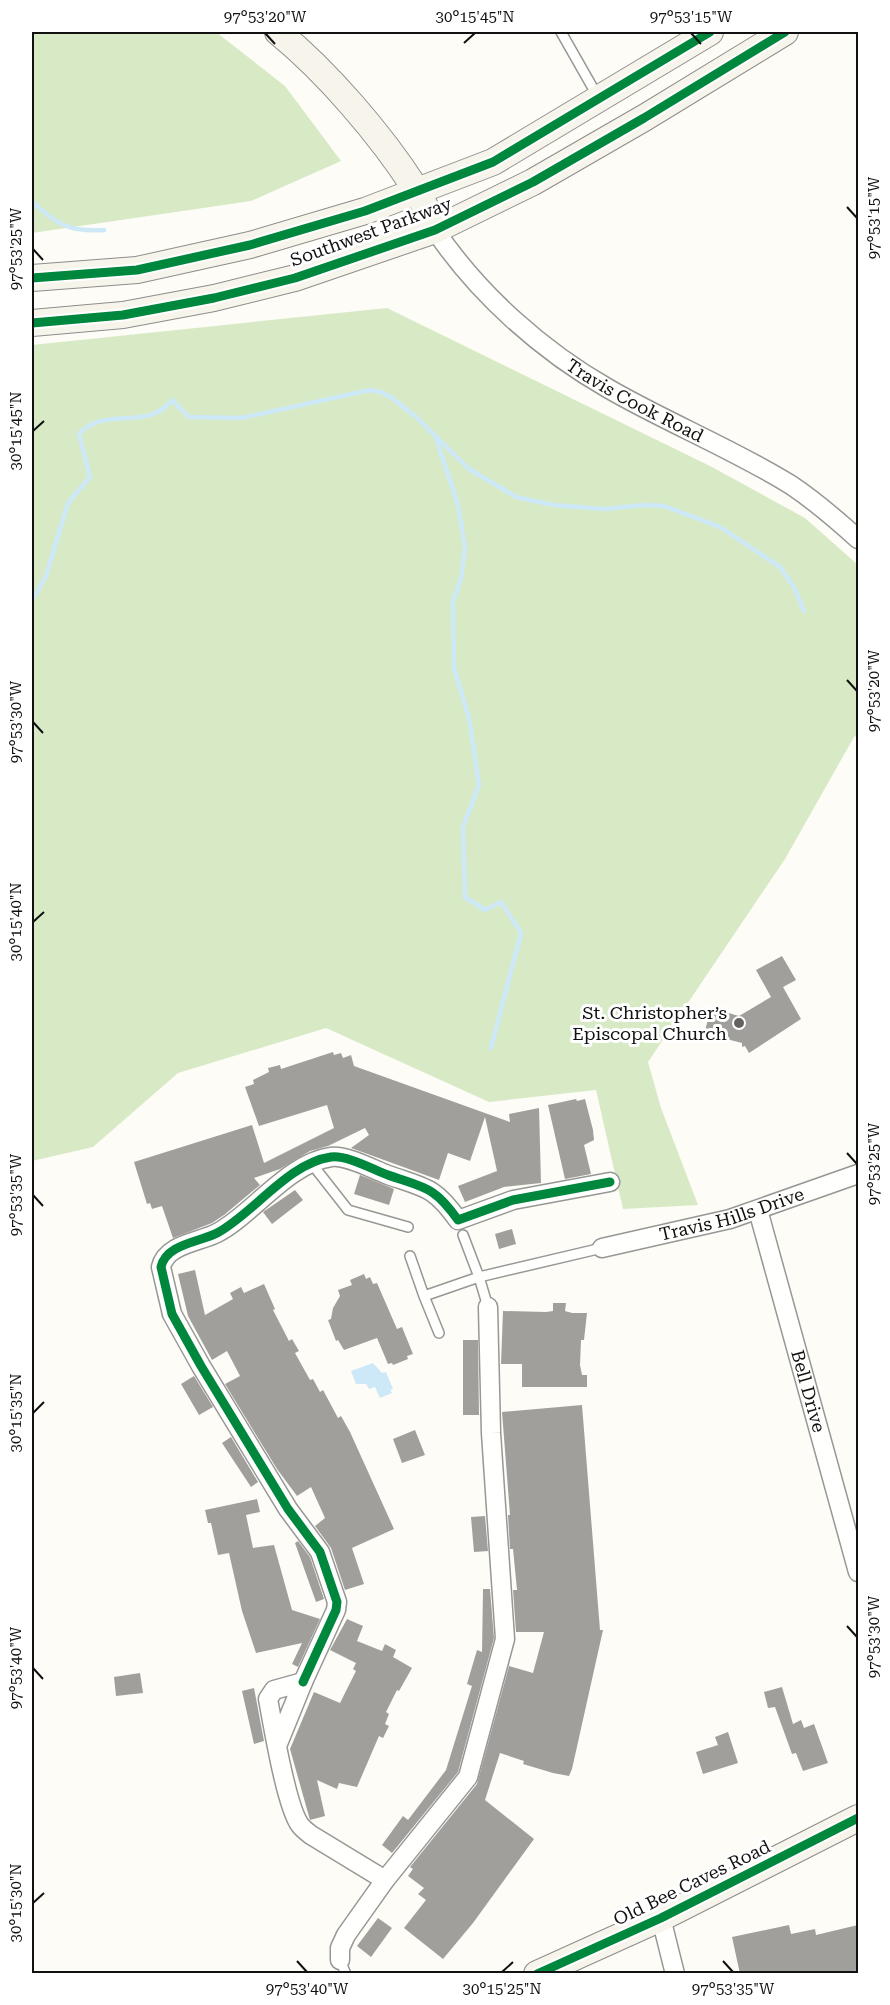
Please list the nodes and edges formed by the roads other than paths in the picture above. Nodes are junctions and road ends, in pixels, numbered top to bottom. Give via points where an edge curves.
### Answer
1 (278, 32) edge
2 (561, 32) edge
3 (710, 32) edge
4 (785, 32) edge
5 (599, 99) junction
6 (417, 190) junction
7 (435, 230) junction
8 (32, 278) edge
9 (32, 323) edge
10 (858, 539) edge
11 (312, 1164) junction
12 (858, 1174) edge
13 (610, 1182) dead end
14 (758, 1210) junction
15 (408, 1227) dead end
16 (460, 1228) junction
17 (602, 1248) joint
18 (410, 1256) dead end
19 (479, 1277) junction
20 (424, 1296) junction
21 (488, 1306) joint
22 (439, 1333) dead end
23 (858, 1572) edge
24 (303, 1682) junction
25 (276, 1746) junction
26 (858, 1818) edge
27 (385, 1880) junction
28 (661, 1918) junction
29 (344, 1970) edge
30 (537, 1974) edge
31 (675, 1974) edge

1 - 6 main road via 300,49 376,135
2 - 5 lane
3 - 5 main road, Southwest Parkway
4 - 7 main road, Southwest Parkway via 532,182
5 - 6 main road, Southwest Parkway via 493,162
6 - 7 main road
6 - 8 main road, Southwest Parkway via 365,212 250,245 137,270
7 - 9 main road, Southwest Parkway via 295,278 214,298 123,315
7 - 10 street, Travis Cook Road via 477,283 508,314 567,362 608,389 792,486
11 - 15 lane via 348,1210
11 - 16 street via 332,1157 434,1191
11 - 24 street via 218,1233 165,1257 161,1267 172,1314 288,1509 325,1562 336,1610
12 - 14 street, Travis Hills Drive
13 - 16 street via 513,1200
14 - 17 street, Travis Hills Drive
14 - 23 street, Bell Drive
16 - 19 lane
17 - 19 lane
18 - 20 lane
19 - 20 lane
19 - 21 lane
20 - 22 lane
21 - 27 street via 491,1433 505,1639 468,1777
24 - 25 street
24 - 25 street via 270,1694
25 - 27 street via 300,1825
26 - 28 main road, Old Bee Caves Road
27 - 29 street via 340,1948
28 - 30 main road, Old Bee Caves Road
28 - 31 street

